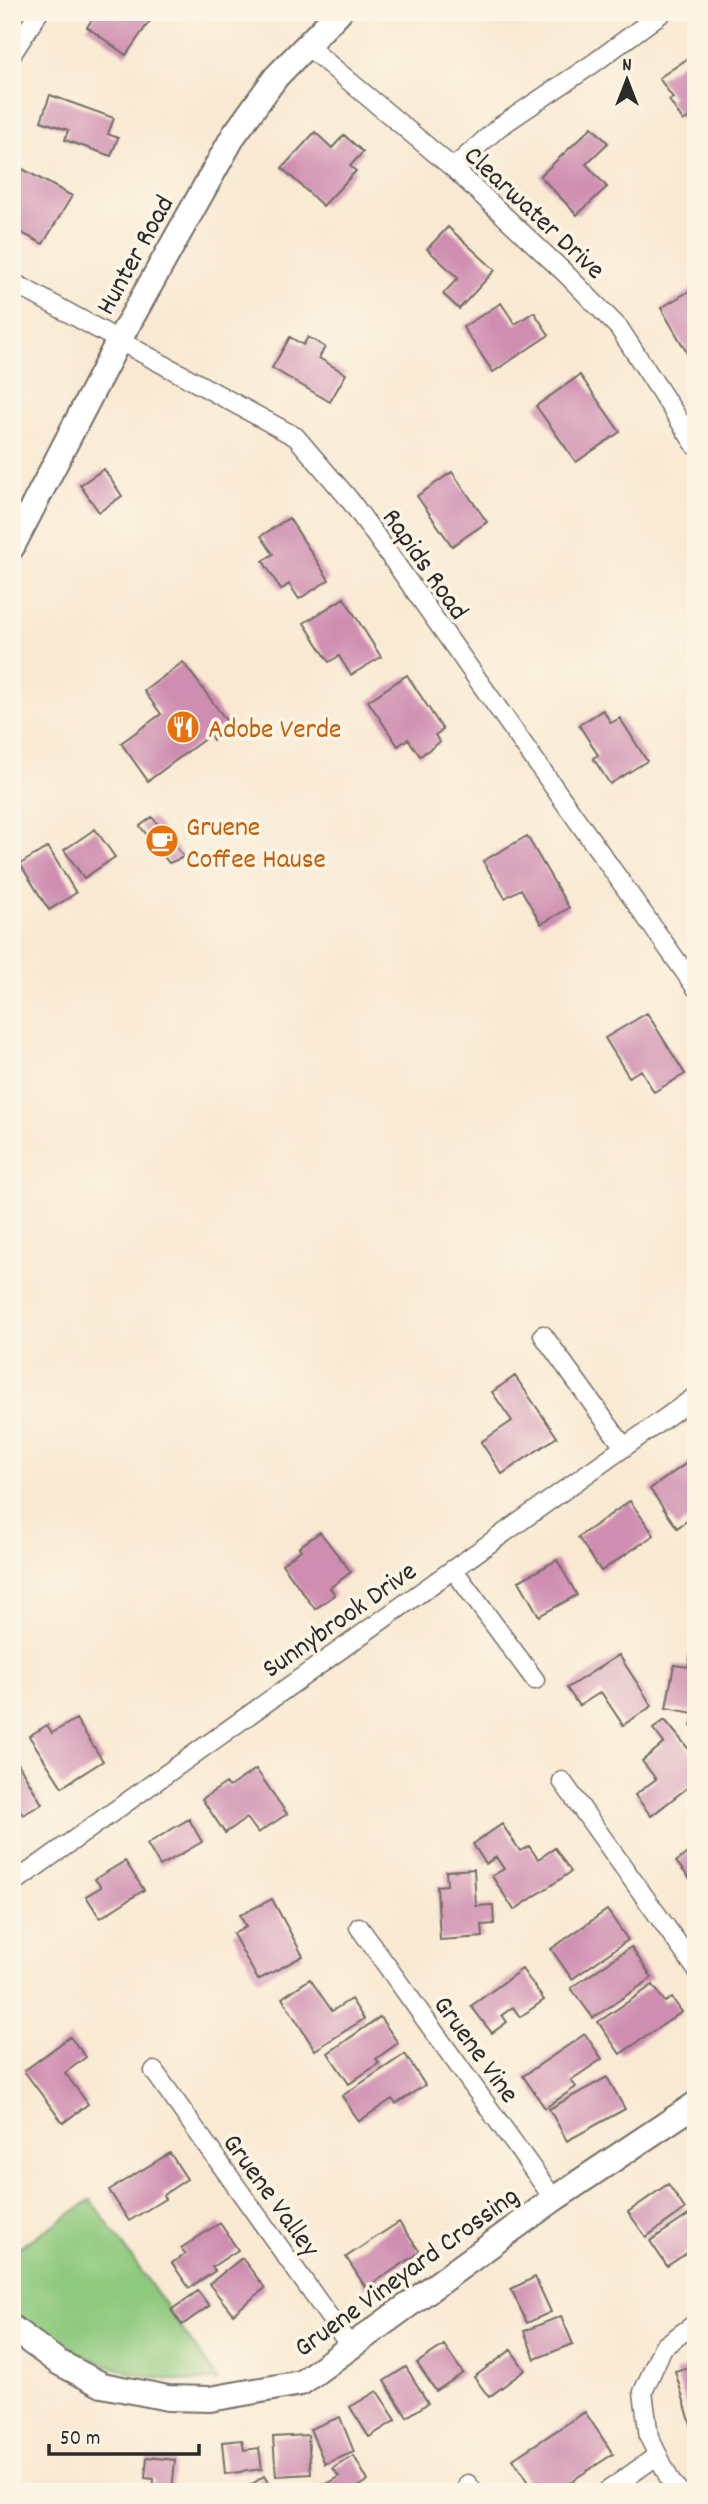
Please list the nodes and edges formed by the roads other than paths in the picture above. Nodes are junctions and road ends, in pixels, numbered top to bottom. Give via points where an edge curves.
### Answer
1 (39, 12) edge
2 (339, 12) edge
3 (663, 12) edge
4 (306, 45) junction
5 (12, 54) edge
6 (453, 168) junction
7 (12, 282) edge
8 (118, 342) junction
9 (696, 446) edge
10 (12, 547) edge
11 (696, 988) edge
12 (543, 1335) dead end
13 (696, 1396) edge
14 (624, 1447) junction
15 (453, 1569) junction
16 (535, 1680) dead end
17 (562, 1781) dead end
18 (12, 1884) edge
19 (359, 1927) dead end
20 (696, 1969) edge
21 (154, 2071) dead end
22 (696, 2104) edge
23 (554, 2199) junction
24 (696, 2323) edge
25 (12, 2328) edge
26 (350, 2346) junction
27 (658, 2455) junction
28 (606, 2492) edge
29 (680, 2492) edge

1 - 5 street
2 - 4 street, Hunter Road
3 - 6 street via 499,127
4 - 6 street, Clearwater Drive
4 - 8 street, Hunter Road via 234,135
6 - 9 street, Clearwater Drive via 619,328
7 - 8 street, Rapids Road
8 - 10 street, Hunter Road
8 - 11 street, Rapids Road via 296,437 376,536
12 - 14 street
13 - 14 street, Sunnybrook Drive
14 - 15 street, Sunnybrook Drive
15 - 16 street
15 - 18 street, Sunnybrook Drive
17 - 20 street
19 - 23 street, Gruene Vine
21 - 26 street, Gruene Valley
22 - 23 street, Gruene Vineyard Crossing
23 - 26 street, Gruene Vineyard Crossing
24 - 27 street via 663,2347 643,2392 649,2437
25 - 26 street, Gruene Vineyard Crossing via 58,2362 102,2385 168,2398 221,2398 301,2383
27 - 28 street
27 - 29 street

